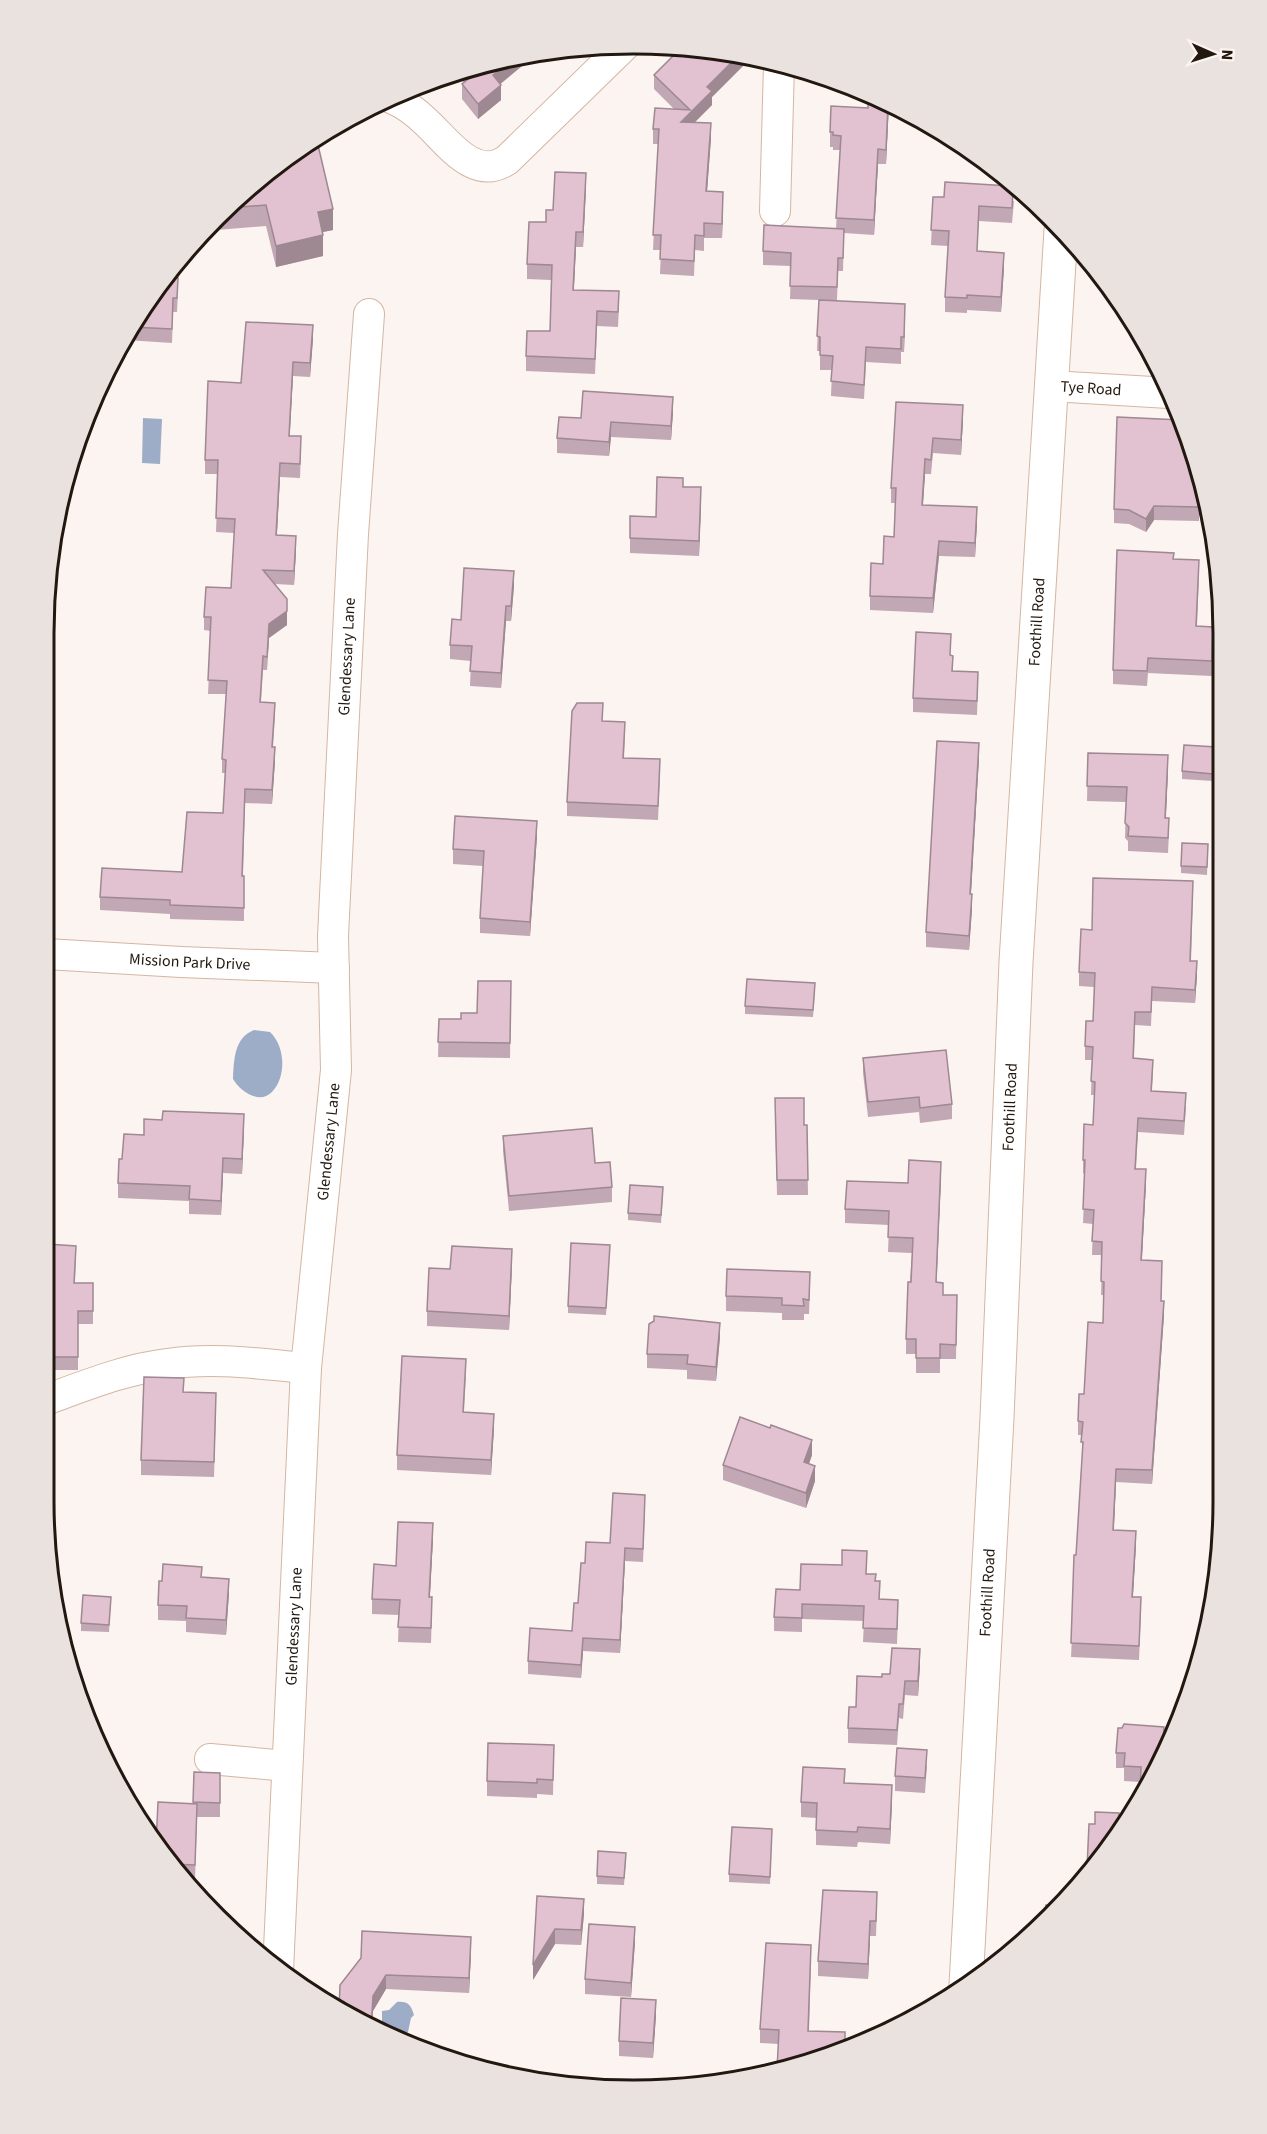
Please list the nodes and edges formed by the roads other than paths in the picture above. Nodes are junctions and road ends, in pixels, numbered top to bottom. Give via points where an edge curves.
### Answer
1 (615, 54) edge
2 (779, 73) edge
3 (401, 103) edge
4 (776, 211) dead end
5 (1060, 242) edge
6 (369, 314) dead end
7 (1051, 386) junction
8 (1160, 392) edge
9 (54, 954) edge
10 (334, 968) junction
11 (306, 1368) junction
12 (54, 1398) edge
13 (210, 1759) dead end
14 (287, 1766) junction
15 (279, 1958) edge
16 (967, 1974) edge

1 - 3 street via 499,166 486,167 460,157
2 - 4 street
5 - 7 main road, Foothill Road
6 - 10 street, Glendessary Lane via 353,546
7 - 8 street, Tye Road
7 - 16 main road, Foothill Road via 1016,962 997,1418
9 - 10 street, Mission Park Drive
10 - 11 street, Glendessary Lane via 336,1070
11 - 12 street via 233,1362 168,1364 104,1378
11 - 14 street, Glendessary Lane
13 - 14 street
14 - 15 street, Glendessary Lane

